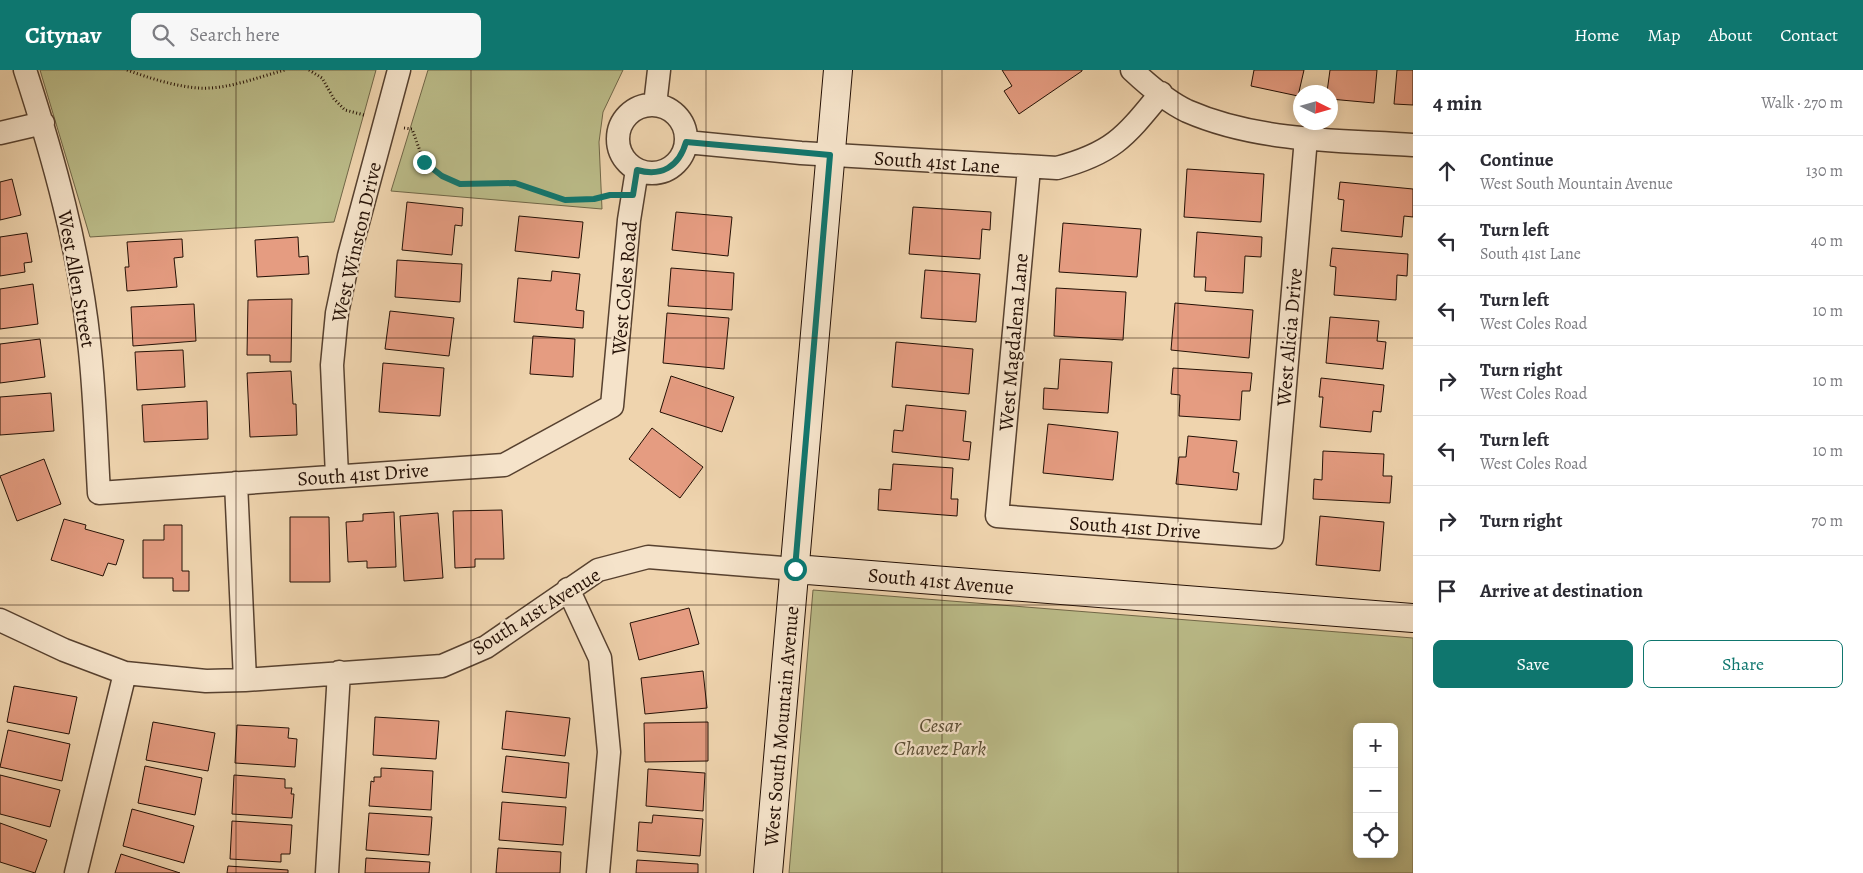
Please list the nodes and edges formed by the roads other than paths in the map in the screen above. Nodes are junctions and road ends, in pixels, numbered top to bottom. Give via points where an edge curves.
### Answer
1 (25, 70) edge
2 (399, 70) edge
3 (659, 70) edge
4 (838, 70) edge
5 (1132, 70) edge
6 (1161, 93) junction
7 (655, 105) junction
8 (43, 122) junction
9 (0, 133) edge
10 (1306, 138) junction
11 (686, 142) junction
12 (1413, 145) edge
13 (830, 155) junction
14 (1030, 168) junction
15 (637, 170) junction
16 (612, 406) joint
17 (337, 476) junction
18 (236, 483) junction
19 (99, 493) joint
20 (997, 516) joint
21 (1272, 537) joint
22 (795, 569) junction
23 (568, 589) junction
24 (1413, 618) edge
25 (0, 620) edge
26 (339, 672) junction
27 (125, 673) junction
28 (245, 680) junction
29 (76, 873) edge
30 (327, 873) edge
31 (598, 873) edge
32 (768, 873) edge

1 - 8 street, West Allen Street
2 - 17 street, West Winston Drive via 337,313 332,365
3 - 7 street
4 - 13 street, West South Mountain Avenue
5 - 6 street
6 - 10 street via 1186,110 1245,131
6 - 14 street, South 41st Lane via 1134,127 1105,150 1083,161 1057,168
7 - 11 street via 674,113 683,126
7 - 15 street via 635,110 621,125 618,146 628,164
8 - 9 street
8 - 19 street, West Allen Street via 74,242 90,343
10 - 12 street
10 - 21 street, West Alicia Drive
11 - 13 street, South 41st Lane
11 - 15 street via 683,153 669,169 658,173
13 - 14 street, South 41st Lane
13 - 22 street, West South Mountain Avenue
14 - 20 street, West Magdalena Lane
15 - 16 street, West Coles Road
16 - 17 street, South 41st Drive via 504,465
17 - 18 street, South 41st Drive
18 - 19 street, South 41st Drive
18 - 28 street
20 - 21 street, South 41st Drive
22 - 23 street, South 41st Avenue via 648,557 598,570
22 - 24 street, South 41st Avenue
22 - 32 street, West South Mountain Avenue
23 - 26 street, South 41st Avenue via 486,647 442,666
23 - 31 street via 600,658 609,752
25 - 27 street, South 41st Avenue via 64,650
26 - 28 street, South 41st Avenue
26 - 30 street
27 - 28 street, South 41st Avenue via 206,681
27 - 29 street

